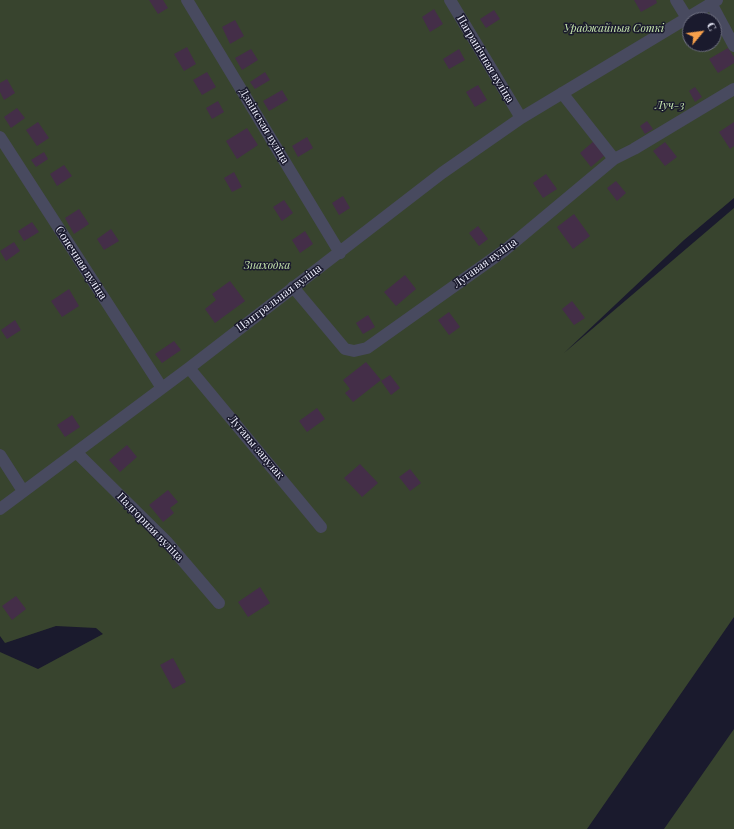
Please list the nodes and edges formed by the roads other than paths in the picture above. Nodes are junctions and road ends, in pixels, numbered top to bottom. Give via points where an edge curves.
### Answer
1 (187, 0) edge
2 (450, 0) edge
3 (676, 0) edge
4 (714, 2) edge
5 (683, 12) edge
6 (697, 12) edge
7 (682, 21) edge
8 (734, 46) edge
9 (734, 89) edge
10 (562, 93) junction
11 (521, 118) junction
12 (0, 136) edge
13 (614, 159) junction
14 (340, 253) junction
15 (293, 287) junction
16 (189, 368) junction
17 (162, 388) junction
18 (77, 453) junction
19 (0, 455) edge
20 (23, 491) junction
21 (0, 509) edge
22 (321, 527) dead end
23 (219, 603) dead end

1 - 14 street, Дзвінская вуліца
2 - 11 street, Пагранічная вуліца
3 - 5 street
4 - 6 street, Цэнтральная вуліца
4 - 8 street
7 - 10 street, Цэнтральная вуліца
9 - 13 street
10 - 11 street, Цэнтральная вуліца
10 - 13 street
11 - 14 street, Цэнтральная вуліца via 442,173
12 - 17 street, Сонечная вуліца
13 - 15 street, Лугавая вуліца via 505,250 367,348 354,352 345,350
14 - 15 street, Цэнтральная вуліца
15 - 16 street, Цэнтральная вуліца
16 - 17 street, Цэнтральная вуліца
16 - 22 street, Лугавы завулак
17 - 18 street, Цэнтральная вуліца
18 - 20 street, Цэнтральная вуліца
18 - 23 street, Падгорная вуліца via 166,542
19 - 20 street
20 - 21 street, Цэнтральная вуліца

